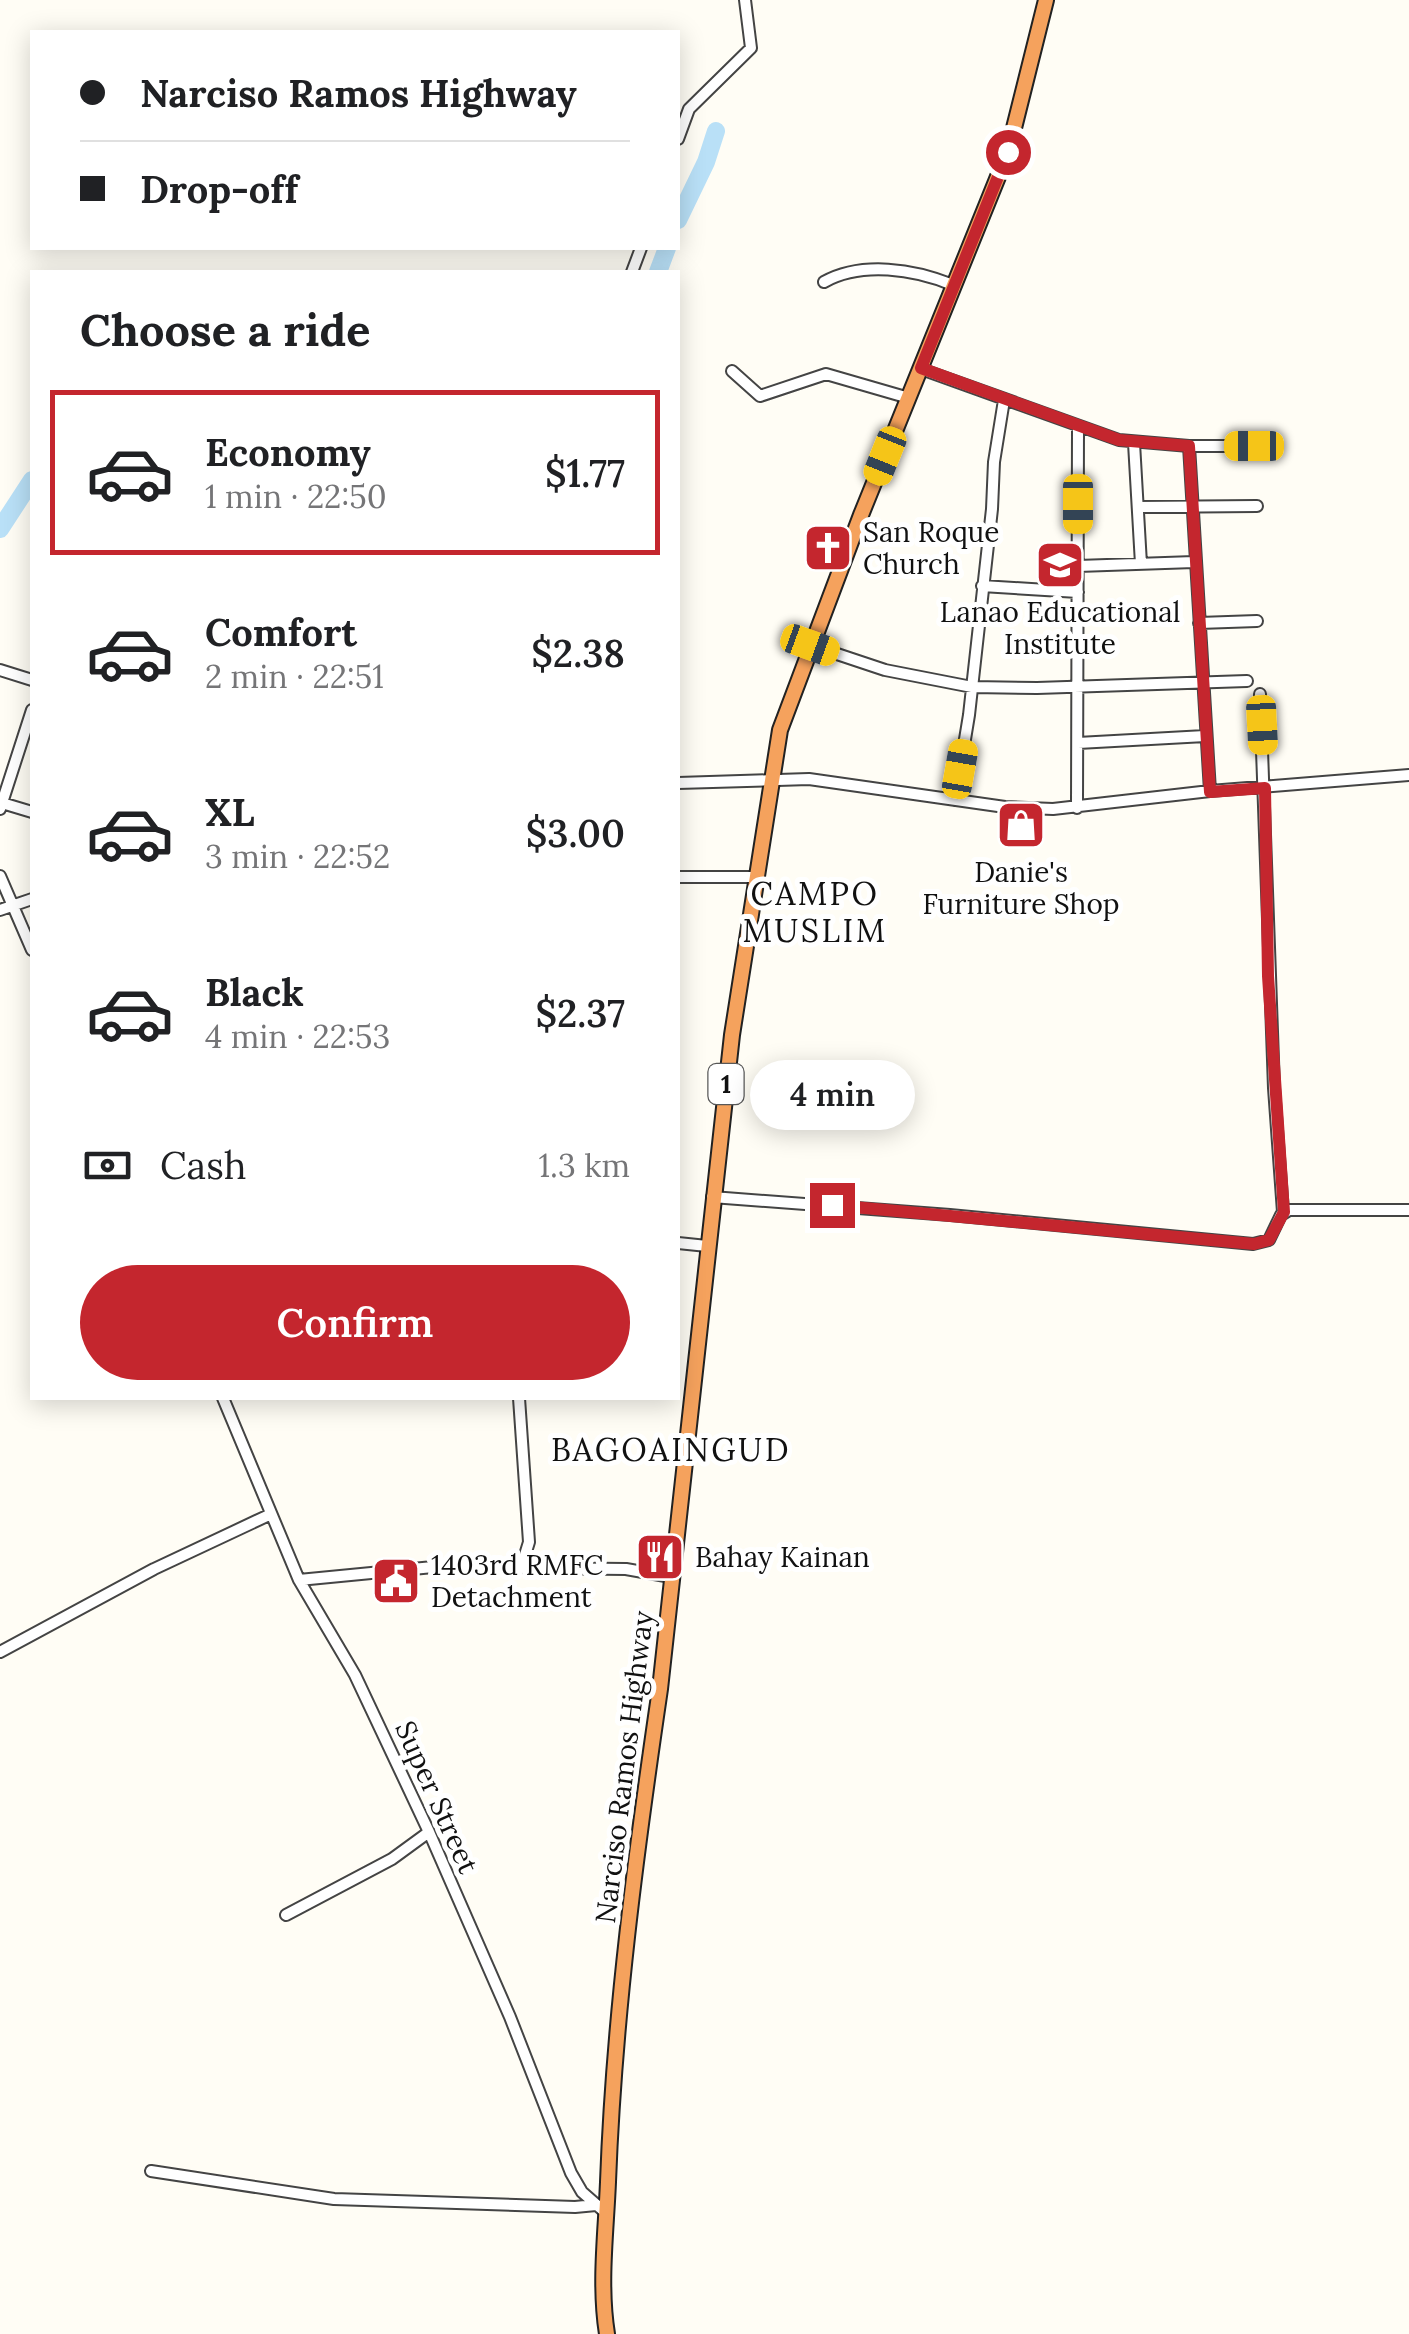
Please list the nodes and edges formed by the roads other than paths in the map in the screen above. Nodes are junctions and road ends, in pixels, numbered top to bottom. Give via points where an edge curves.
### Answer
1 (745, 0) edge
2 (1046, 0) edge
3 (680, 134) edge
4 (824, 282) dead end
5 (954, 286) junction
6 (921, 368) junction
7 (732, 372) dead end
8 (909, 398) junction
9 (1004, 400) junction
10 (1078, 427) junction
11 (1134, 443) junction
12 (1189, 446) junction
13 (1254, 446) dead end
14 (1257, 506) dead end
15 (1138, 507) junction
16 (1191, 507) junction
17 (1194, 562) junction
18 (1141, 564) junction
19 (1078, 566) junction
20 (982, 586) junction
21 (1078, 592) junction
22 (1257, 621) dead end
23 (1198, 623) junction
24 (810, 645) junction
25 (0, 670) edge
26 (30, 679) edge
27 (1203, 681) junction
28 (1247, 681) dead end
29 (1076, 685) junction
30 (972, 687) junction
31 (1260, 694) dead end
32 (29, 730) edge
33 (1205, 736) junction
34 (1078, 744) junction
35 (5, 774) edge
36 (1409, 775) edge
37 (771, 778) junction
38 (680, 783) edge
39 (1265, 788) junction
40 (1210, 792) junction
41 (955, 800) junction
42 (1, 806) edge
43 (1077, 808) junction
44 (30, 812) edge
45 (0, 876) edge
46 (758, 877) junction
47 (680, 878) edge
48 (30, 900) edge
49 (14, 906) junction
50 (0, 910) edge
51 (30, 945) edge
52 (712, 1197) junction
53 (1409, 1210) edge
54 (1284, 1212) junction
55 (680, 1243) edge
56 (707, 1246) junction
57 (224, 1400) edge
58 (518, 1400) edge
59 (270, 1515) junction
60 (521, 1568) junction
61 (671, 1578) junction
62 (299, 1580) junction
63 (0, 1652) edge
64 (430, 1832) junction
65 (286, 1916) dead end
66 (151, 2171) dead end
67 (601, 2209) junction
68 (606, 2334) edge

1 - 3 street via 752,48 698,98
2 - 5 highway, Narciso Ramos Highway / 1 via 1008,152
4 - 5 street via 864,269 929,276
5 - 6 highway, Narciso Ramos Highway / 1
6 - 8 highway, Narciso Ramos Highway / 1
6 - 9 street
7 - 8 street via 760,396 826,374
8 - 24 highway, Narciso Ramos Highway / 1
9 - 10 street
9 - 20 street
10 - 11 street
10 - 19 street
11 - 12 street
11 - 15 street
12 - 13 street
12 - 16 street
14 - 16 street
15 - 16 street
15 - 18 street
16 - 17 street
17 - 18 street
17 - 23 street
18 - 19 street
19 - 21 street
20 - 21 street
20 - 30 street
21 - 29 street
22 - 23 street
23 - 27 street
24 - 30 street via 885,670
24 - 37 highway, Narciso Ramos Highway / 1
25 - 26 street
27 - 28 street
27 - 29 street
27 - 33 street
29 - 30 street
29 - 34 street
30 - 41 street
31 - 39 street
32 - 35 street
33 - 34 street
33 - 40 street
34 - 43 street
35 - 42 street
36 - 39 street
37 - 38 street
37 - 41 street
37 - 46 highway, Narciso Ramos Highway / 1
39 - 40 street
39 - 54 street via 1268,976
40 - 43 street
41 - 43 street
42 - 44 street
45 - 49 street
46 - 47 street
46 - 52 highway, Narciso Ramos Highway / 1
48 - 49 street
49 - 50 street
49 - 51 street
52 - 54 street via 1254,1244 1269,1240
52 - 56 highway, Narciso Ramos Highway / 1
53 - 54 street
55 - 56 street
56 - 61 highway, Narciso Ramos Highway / 1
57 - 59 street, Super Street
58 - 60 street via 529,1542
59 - 62 street, Super Street
59 - 63 street
60 - 61 street via 626,1569
60 - 62 street via 417,1567
61 - 67 highway, Narciso Ramos Highway / 1
62 - 64 street, Super Street via 356,1675
64 - 65 street
64 - 67 street, Super Street via 571,2173
66 - 67 street via 334,2200
67 - 68 highway, Narciso Ramos Highway / 1

